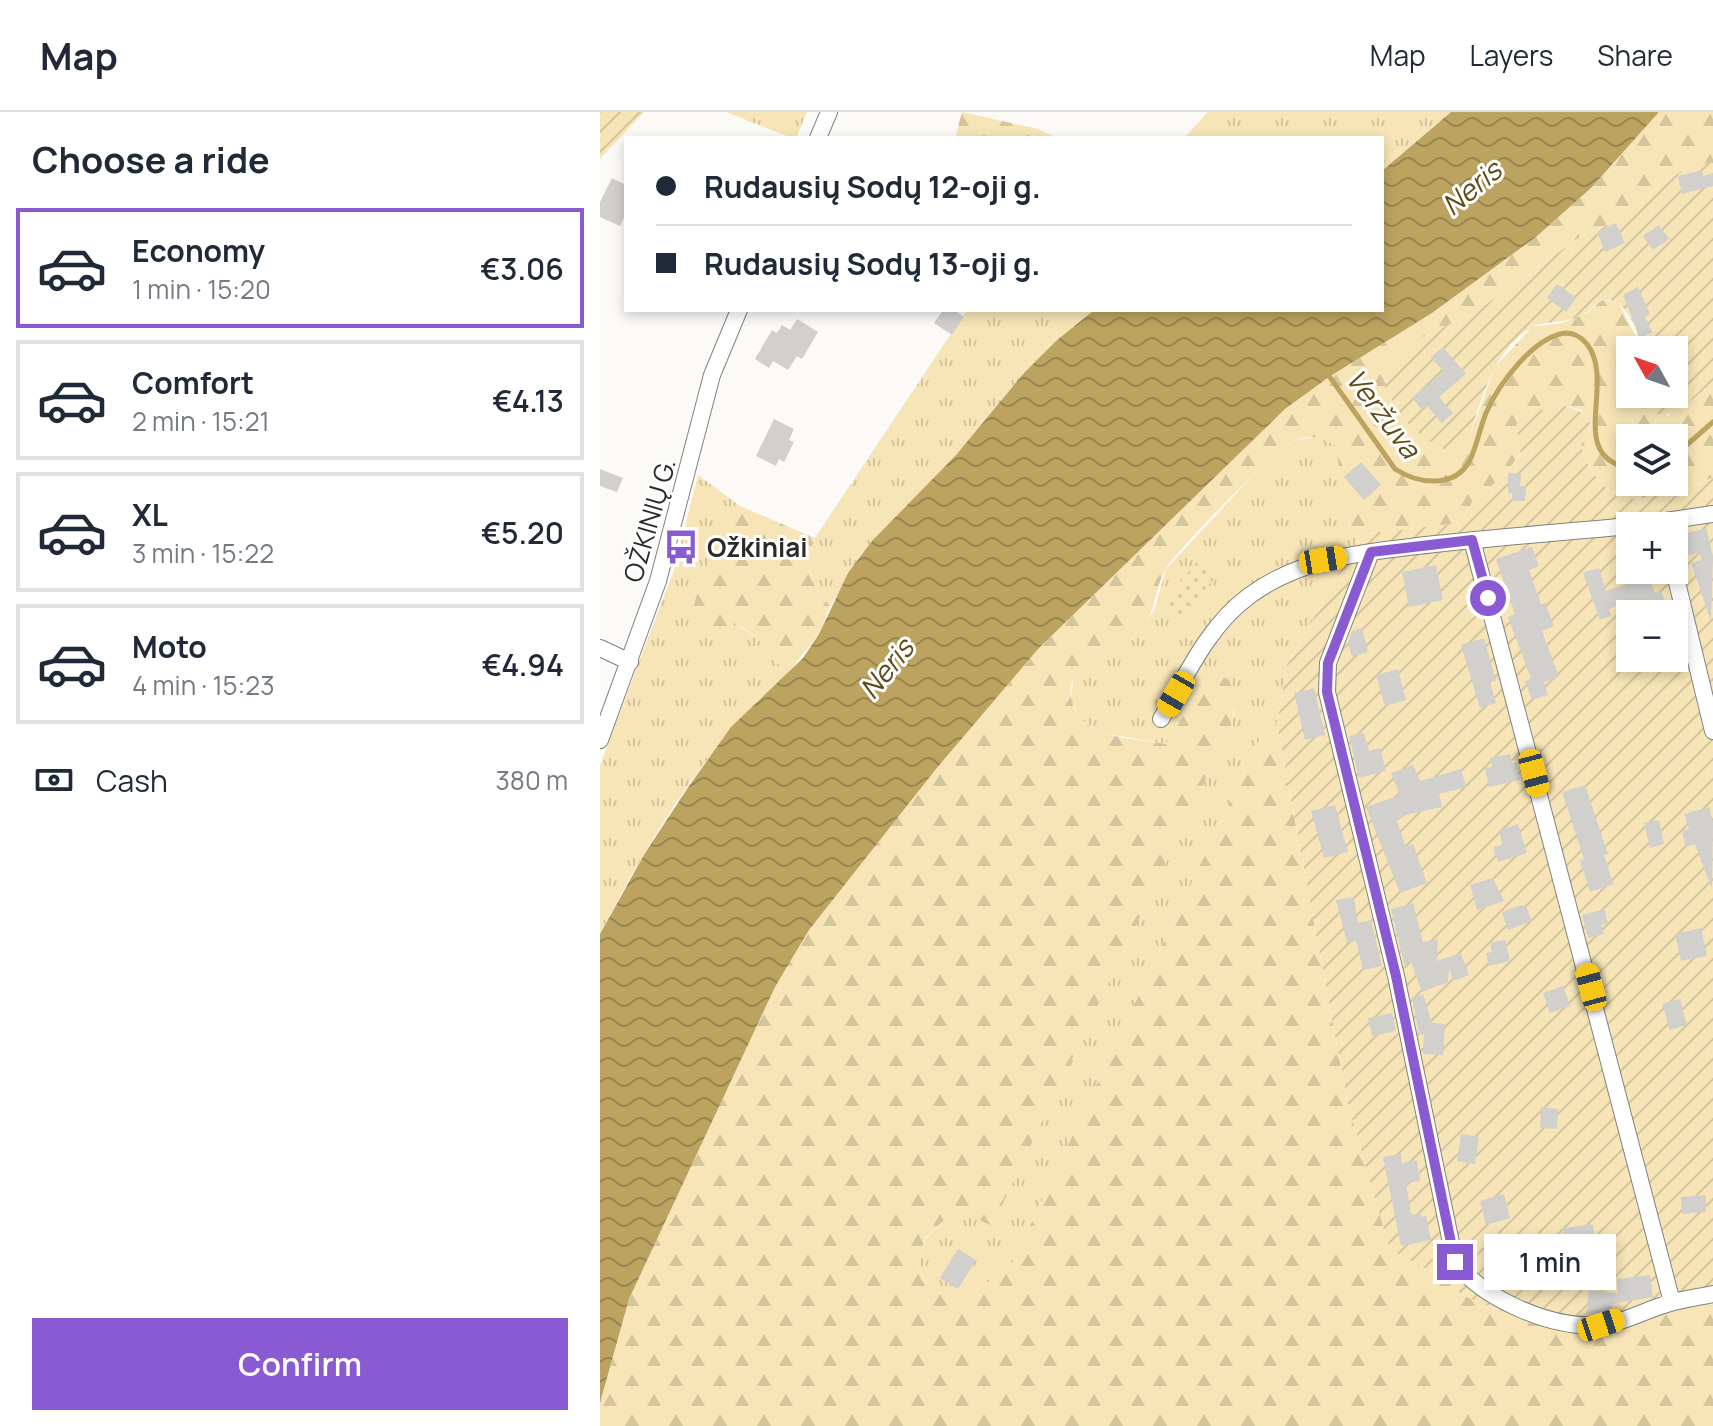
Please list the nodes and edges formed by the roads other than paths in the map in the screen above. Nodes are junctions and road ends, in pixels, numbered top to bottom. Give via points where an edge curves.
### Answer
1 (829, 112) edge
2 (819, 136) edge
3 (738, 312) edge
4 (1713, 514) edge
5 (1688, 520) edge
6 (1616, 527) edge
7 (1472, 540) junction
8 (1371, 552) junction
9 (1677, 584) edge
10 (600, 648) edge
11 (630, 662) junction
12 (1161, 719) dead end
13 (1713, 731) edge
14 (600, 740) edge
15 (1713, 1294) edge
16 (1672, 1302) junction

1 - 2 street
3 - 11 street, OŽKINIŲ G. via 712,375 675,526
4 - 5 street
6 - 7 street
7 - 8 street
7 - 16 street
8 - 12 street via 1314,563 1249,596 1204,644
8 - 16 street via 1328,663 1327,692 1396,976 1455,1262 1485,1292 1576,1324 1601,1325
9 - 13 street
10 - 11 street
11 - 14 street, OŽKINIŲ G.
15 - 16 street

